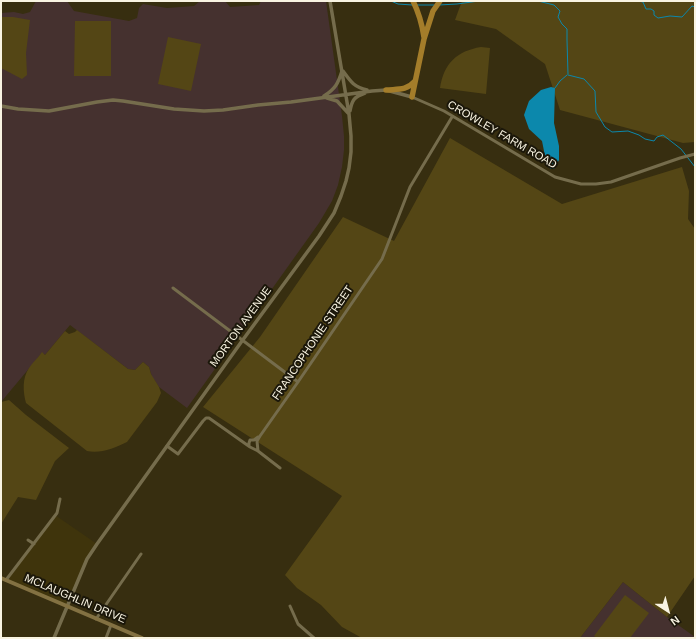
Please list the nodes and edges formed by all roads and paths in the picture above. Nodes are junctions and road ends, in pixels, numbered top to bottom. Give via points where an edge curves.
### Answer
1 (330, 1) edge
2 (413, 1) edge
3 (440, 1) edge
4 (424, 39) junction
5 (342, 70) junction
6 (416, 81) junction
7 (386, 90) junction
8 (372, 91) junction
9 (346, 94) junction
10 (412, 97) junction
11 (322, 98) junction
12 (1, 106) edge
13 (349, 114) junction
14 (452, 116) junction
15 (695, 154) edge
16 (173, 288) dead end
17 (242, 341) junction
18 (298, 382) junction
19 (256, 441) junction
20 (248, 444) junction
21 (166, 446) junction
22 (255, 447) junction
23 (280, 468) dead end
24 (60, 499) dead end
25 (28, 540) dead end
26 (34, 544) junction
27 (141, 554) dead end
28 (1, 578) edge
29 (6, 580) junction
30 (67, 606) junction
31 (290, 606) dead end
32 (96, 619) junction
33 (111, 624) junction
34 (54, 638) edge
35 (106, 638) edge
36 (142, 638) edge
37 (314, 638) edge

1 - 5 street, MORTON AVENUE
2 - 4 highway via 422,24
3 - 4 highway via 433,11
4 - 6 highway
5 - 8 street via 354,85
5 - 9 street, MORTON AVENUE
5 - 11 street via 336,86
6 - 7 highway via 404,89
6 - 10 highway
7 - 8 street, CROWLEY FARM ROAD
7 - 10 street, CROWLEY FARM ROAD
8 - 9 street, CROWLEY FARM ROAD
8 - 13 street via 358,95 354,99
9 - 11 street, CROWLEY FARM ROAD
9 - 13 street, MORTON AVENUE
10 - 14 street, CROWLEY FARM ROAD
11 - 12 street, CROWLEY FARM ROAD via 204,110 174,109 113,100 49,110
11 - 13 street via 337,101
13 - 17 street, MORTON AVENUE via 349,168 334,213
14 - 15 street, CROWLEY FARM ROAD via 555,177 581,184 611,182
14 - 18 street, FRANCOPHONIE STREET via 410,187 382,259
16 - 17 street
17 - 18 street
17 - 21 street, MORTON AVENUE
18 - 19 street, FRANCOPHONIE STREET
19 - 20 street, FRANCOPHONIE STREET via 250,440
19 - 22 street
20 - 21 street via 208,418 178,454
20 - 22 street via 251,448
21 - 30 street, MORTON AVENUE via 87,559
22 - 23 street
24 - 26 street via 57,513
25 - 26 street
26 - 29 street
27 - 32 street
28 - 29 main road, MCLAUGHLIN DRIVE
29 - 30 main road, MCLAUGHLIN DRIVE
30 - 32 main road, MCLAUGHLIN DRIVE
30 - 34 street, MORTON AVENUE
31 - 37 street via 298,624
32 - 33 main road, MCLAUGHLIN DRIVE
33 - 35 street
33 - 36 main road, MCLAUGHLIN DRIVE

